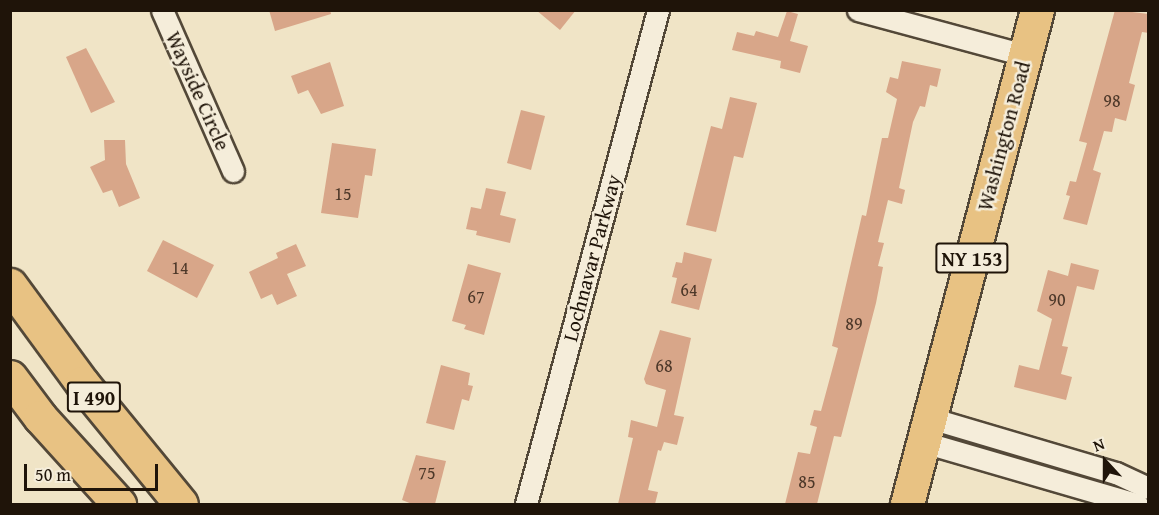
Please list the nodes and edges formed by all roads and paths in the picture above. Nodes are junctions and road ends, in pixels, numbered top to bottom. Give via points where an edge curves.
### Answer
1 (162, 10) edge
2 (658, 10) edge
3 (858, 10) edge
4 (1037, 10) edge
5 (1025, 55) junction
6 (233, 171) dead end
7 (10, 285) edge
8 (10, 376) edge
9 (927, 430) junction
10 (1149, 488) edge
11 (119, 504) edge
12 (181, 504) edge
13 (525, 504) edge
14 (907, 504) edge
15 (1137, 504) edge

1 - 6 street, Wayside Circle
2 - 13 street, Lochnavar Parkway
3 - 5 street
4 - 5 main road, Washington Road / NY 153
5 - 9 main road, Washington Road / NY 153
7 - 12 main road, I 490 via 82,383
8 - 11 main road, I 490 via 40,417
9 - 10 street via 1116,473
9 - 14 main road, Washington Road / NY 153
9 - 15 street

